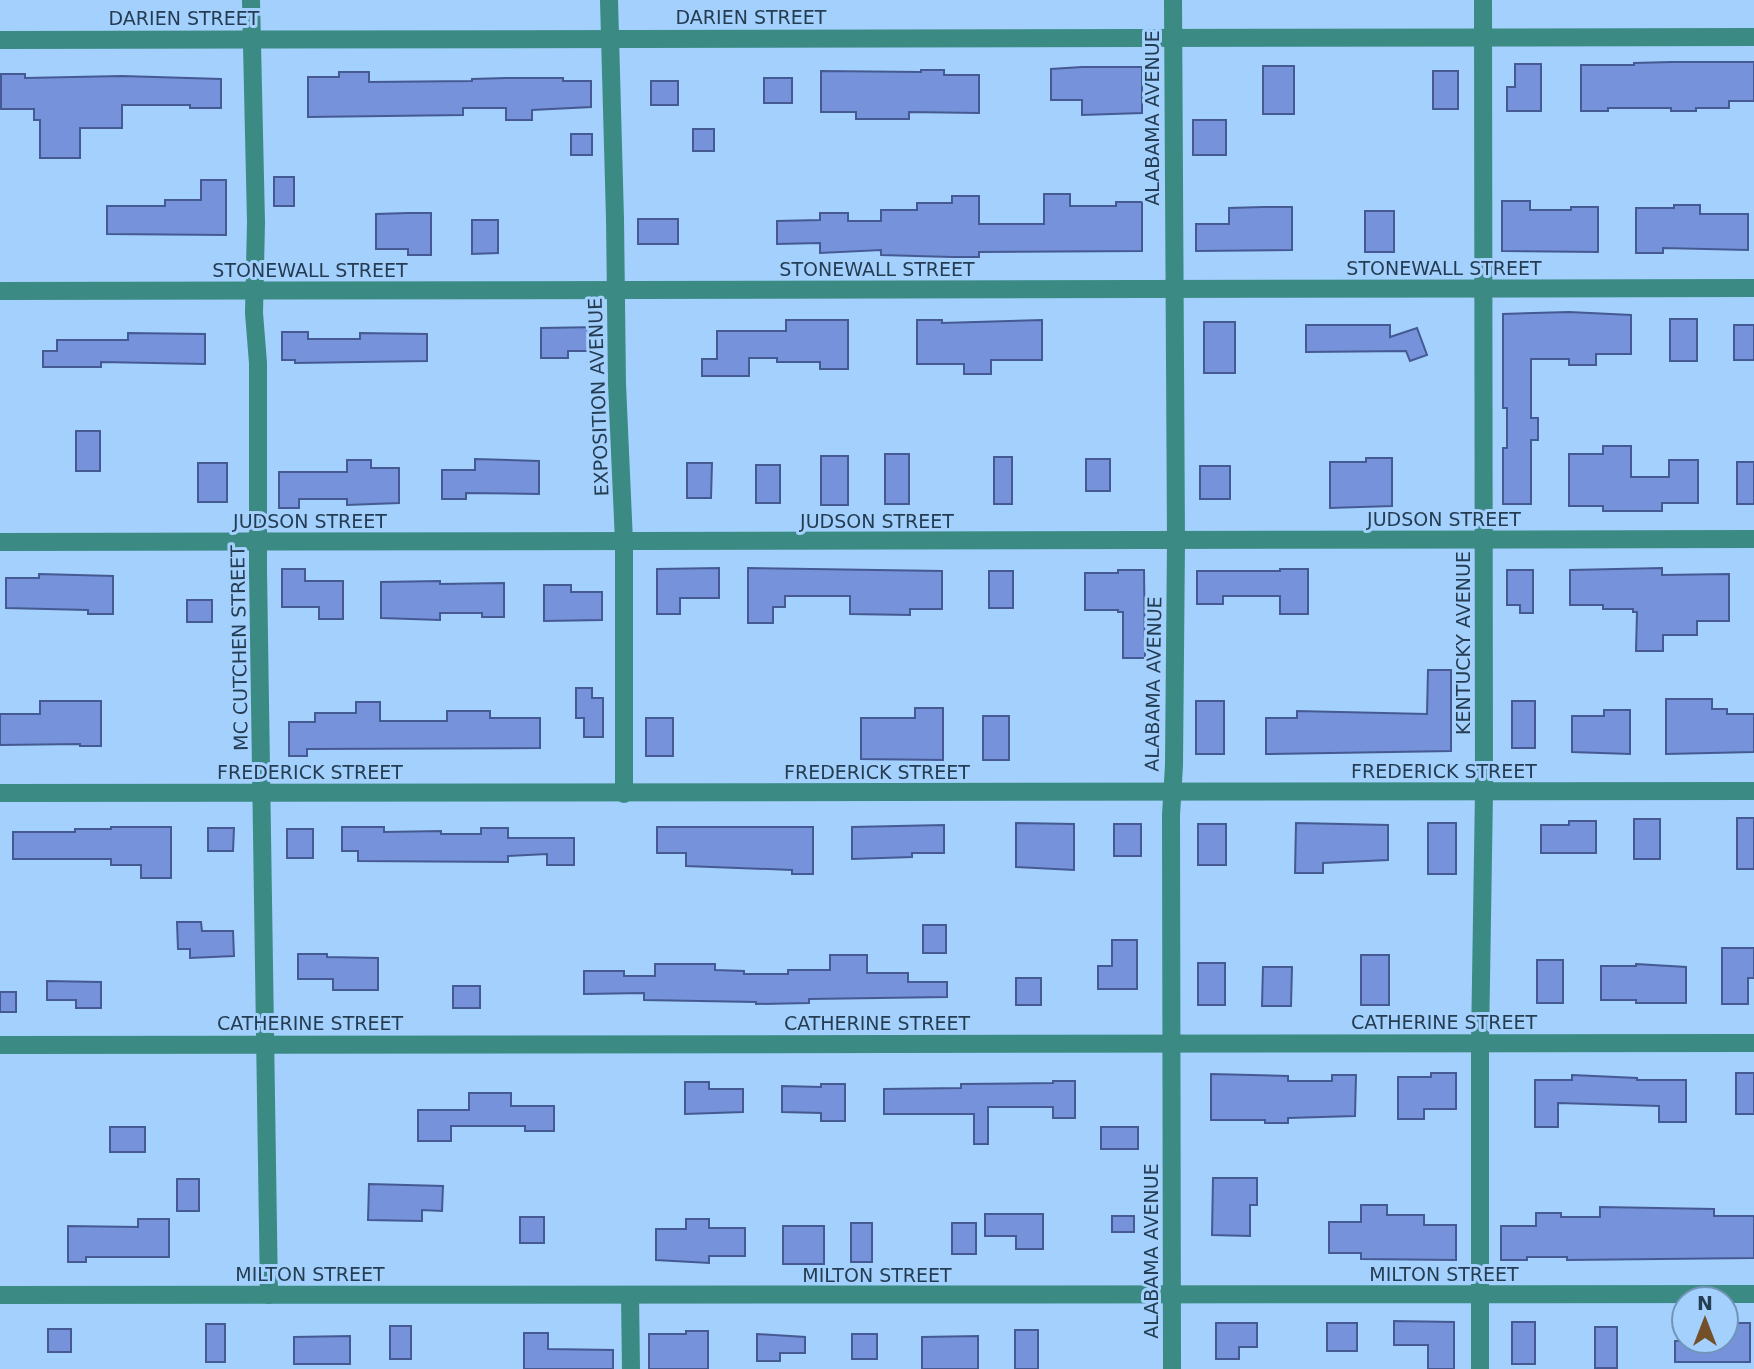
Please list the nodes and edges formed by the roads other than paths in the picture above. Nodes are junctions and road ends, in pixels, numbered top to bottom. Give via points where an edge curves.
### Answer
1 (251, 0) edge
2 (608, 0) edge
3 (1172, 0) edge
4 (1483, 0) edge
5 (1172, 37) junction
6 (1483, 37) junction
7 (1754, 37) edge
8 (251, 39) junction
9 (608, 39) junction
10 (0, 40) edge
11 (1754, 288) edge
12 (1174, 289) junction
13 (1483, 289) junction
14 (616, 290) junction
15 (0, 291) edge
16 (255, 291) junction
17 (1754, 539) edge
18 (1484, 540) junction
19 (1176, 541) junction
20 (0, 542) edge
21 (259, 542) junction
22 (624, 542) junction
23 (1754, 791) edge
24 (1173, 792) junction
25 (1484, 792) junction
26 (0, 793) edge
27 (262, 793) junction
28 (624, 794) junction
29 (1480, 1043) junction
30 (1754, 1043) edge
31 (1172, 1044) junction
32 (0, 1045) edge
33 (265, 1045) junction
34 (1754, 1294) edge
35 (0, 1295) edge
36 (269, 1295) junction
37 (630, 1295) junction
38 (1479, 1295) junction
39 (1172, 1296) junction
40 (631, 1369) edge
41 (1171, 1369) edge
42 (1480, 1369) edge

1 - 8 street, MC CUTCHEN STREET
2 - 9 street, EXPOSITION AVENUE
3 - 5 street, ALABAMA AVENUE
4 - 6 street, KENTUCKY AVENUE
5 - 6 street, DARIEN STREET
5 - 9 street, DARIEN STREET
5 - 12 street, ALABAMA AVENUE
6 - 7 street, DARIEN STREET
6 - 13 street, KENTUCKY AVENUE
8 - 9 street, DARIEN STREET
8 - 10 street, DARIEN STREET
8 - 16 street, MC CUTCHEN STREET
9 - 14 street, EXPOSITION AVENUE
11 - 13 street, STONEWALL STREET
12 - 13 street, STONEWALL STREET
12 - 14 street, STONEWALL STREET
12 - 19 street, ALABAMA AVENUE
13 - 18 street, KENTUCKY AVENUE
14 - 16 street, STONEWALL STREET
14 - 22 street, EXPOSITION AVENUE
15 - 16 street, STONEWALL STREET
16 - 21 street, MC CUTCHEN STREET
17 - 18 street, JUDSON STREET
18 - 19 street, JUDSON STREET
18 - 25 street, KENTUCKY AVENUE
19 - 22 street, JUDSON STREET
19 - 24 street, ALABAMA AVENUE
20 - 21 street, JUDSON STREET
21 - 22 street, JUDSON STREET
21 - 27 street, MC CUTCHEN STREET
22 - 28 street, EXPOSITION AVENUE
23 - 25 street, FREDERICK STREET
24 - 25 street, FREDERICK STREET
24 - 28 street, FREDERICK STREET
24 - 31 street, ALABAMA AVENUE
25 - 29 street, KENTUCKY AVENUE
26 - 27 street, FREDERICK STREET
27 - 28 street, FREDERICK STREET
27 - 33 street, MC CUTCHEN STREET
29 - 30 street, CATHERINE STREET
29 - 31 street, CATHERINE STREET
29 - 38 street, KENTUCKY AVENUE
31 - 33 street, CATHERINE STREET
31 - 39 street, ALABAMA AVENUE
32 - 33 street, CATHERINE STREET
33 - 36 street, MC CUTCHEN STREET
34 - 38 street, MILTON STREET
35 - 36 street, MILTON STREET
36 - 37 street, MILTON STREET
37 - 39 street, MILTON STREET
37 - 40 street
38 - 39 street, MILTON STREET
38 - 42 street, KENTUCKY AVENUE
39 - 41 street, ALABAMA AVENUE

